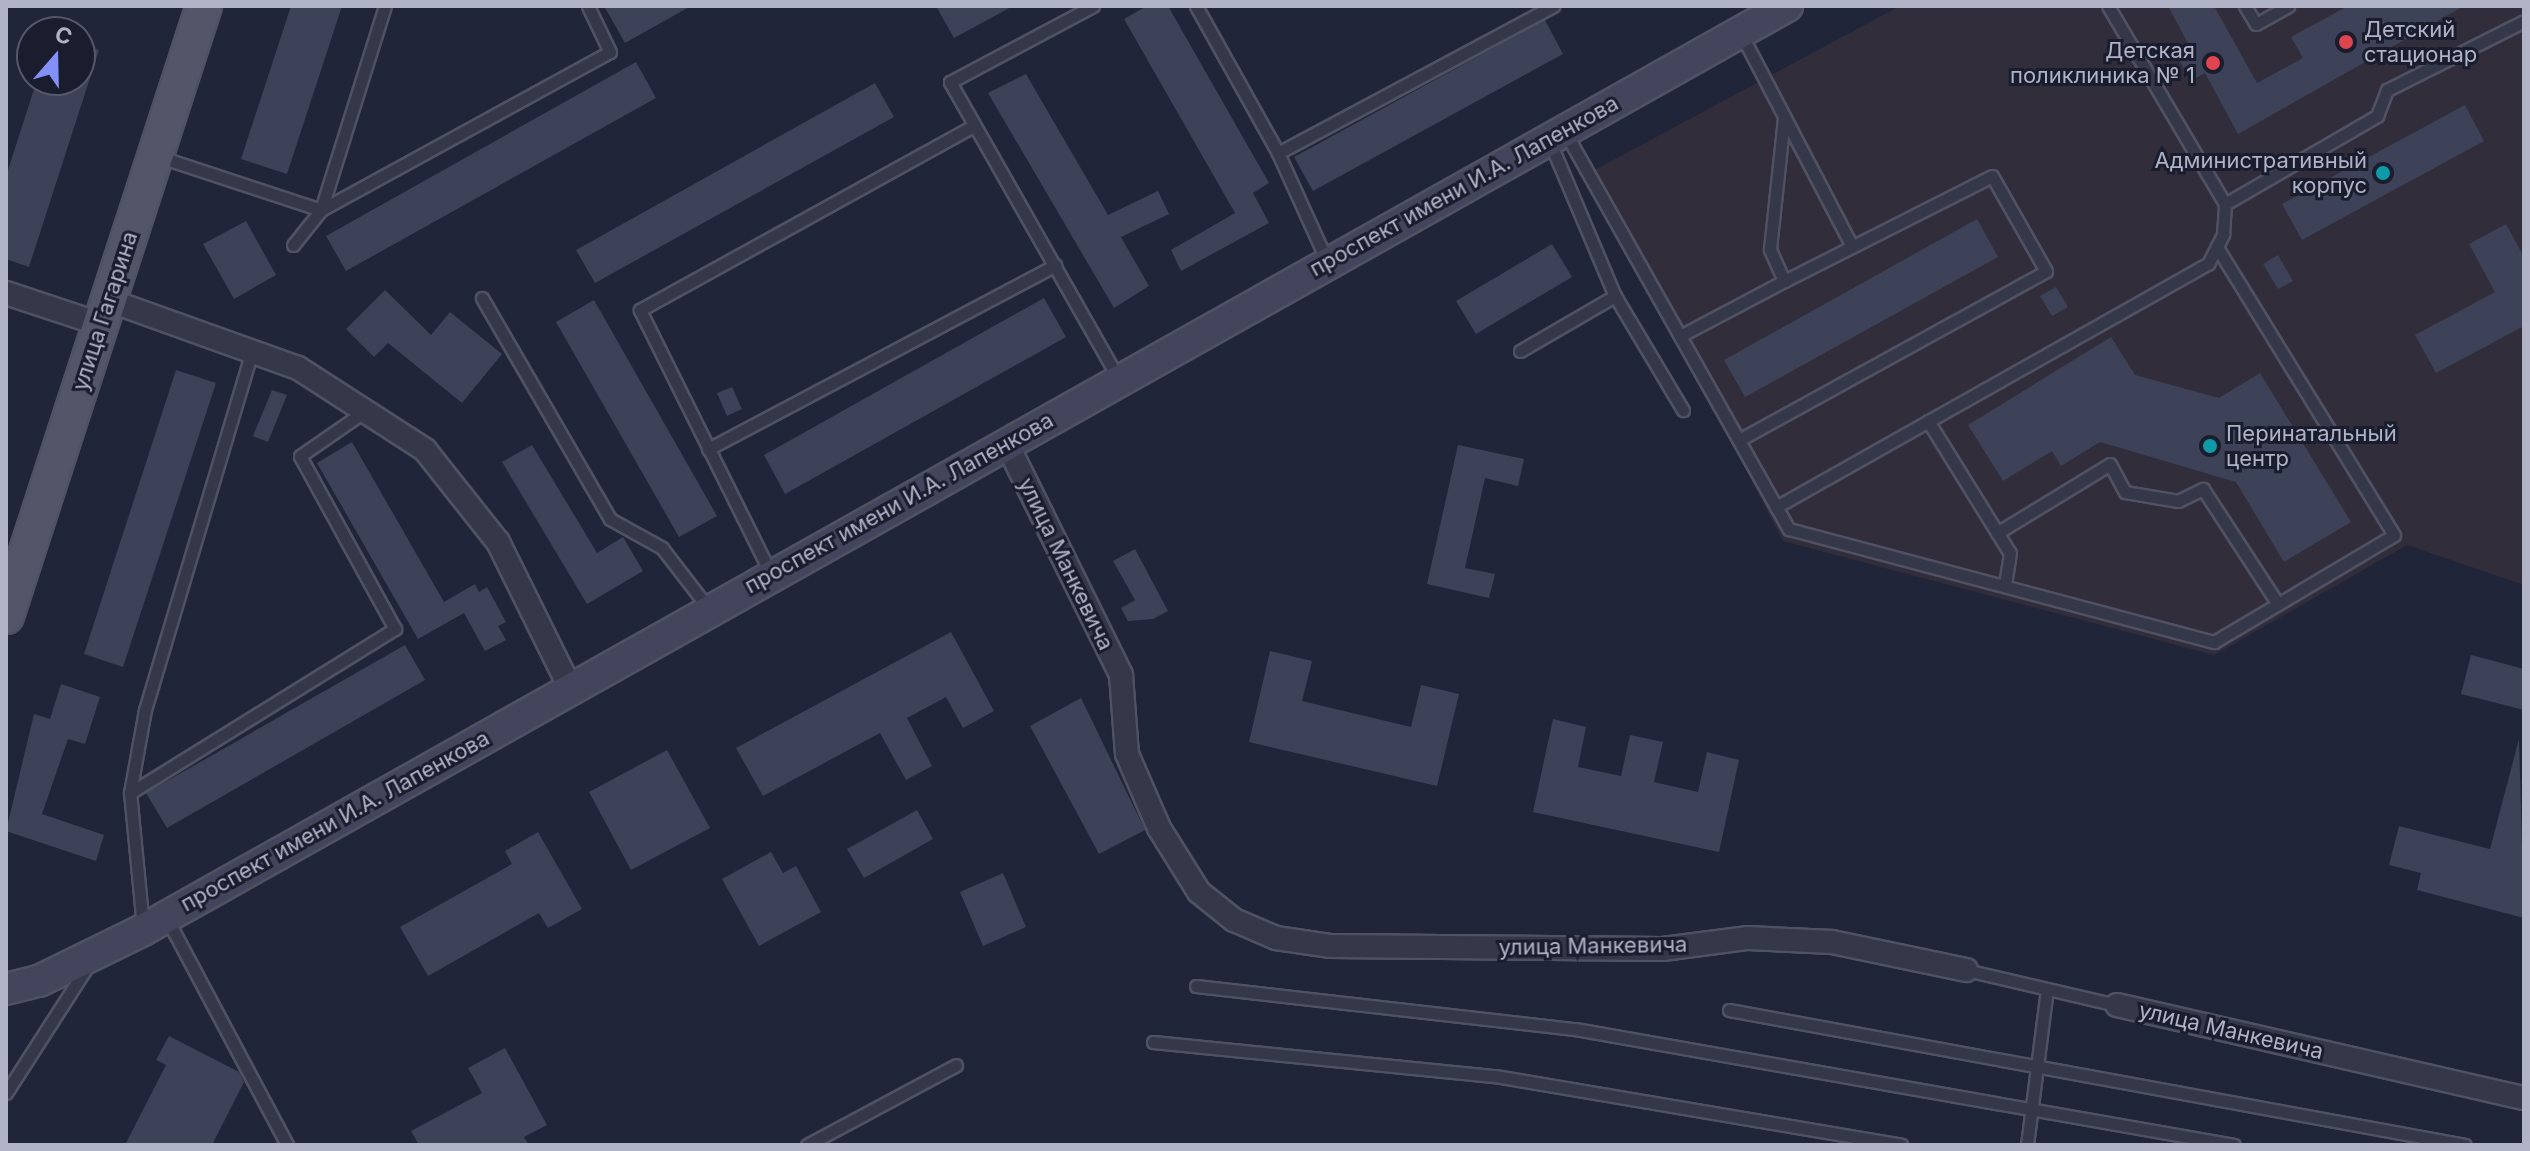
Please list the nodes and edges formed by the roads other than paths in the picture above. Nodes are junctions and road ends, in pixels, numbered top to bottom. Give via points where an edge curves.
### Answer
1 (204, 6) edge
2 (385, 6) edge
3 (588, 6) edge
4 (1093, 6) edge
5 (1196, 6) edge
6 (1553, 6) edge
7 (2108, 6) edge
8 (2245, 6) edge
9 (2288, 6) edge
10 (1775, 9) edge
11 (2524, 21) edge
12 (1740, 32) junction
13 (1784, 117) junction
14 (971, 127) junction
15 (1557, 135) junction
16 (1278, 153) junction
17 (156, 155) junction
18 (2225, 204) junction
19 (321, 210) junction
20 (293, 245) dead end
21 (1852, 246) junction
22 (2217, 247) junction
23 (1328, 262) junction
24 (1055, 265) junction
25 (1784, 281) junction
26 (6, 293) edge
27 (1615, 296) junction
28 (482, 298) dead end
29 (104, 312) junction
30 (1680, 336) junction
31 (252, 349) junction
32 (1520, 351) dead end
33 (1119, 380) junction
34 (368, 409) junction
35 (1683, 410) dead end
36 (1928, 421) junction
37 (1739, 440) junction
38 (1007, 444) junction
39 (708, 449) junction
40 (1776, 507) junction
41 (1997, 533) junction
42 (771, 574) junction
43 (2005, 586) junction
44 (2278, 604) junction
45 (709, 610) junction
46 (6, 616) edge
47 (570, 688) junction
48 (130, 793) junction
49 (154, 923) junction
50 (96, 953) junction
51 (1966, 970) joint
52 (1196, 986) dead end
53 (6, 989) edge
54 (2047, 989) junction
55 (2117, 1005) joint
56 (1729, 1010) dead end
57 (1153, 1042) dead end
58 (2038, 1064) junction
59 (956, 1065) dead end
60 (6, 1093) edge
61 (2524, 1098) edge
62 (2032, 1105) junction
63 (287, 1145) edge
64 (807, 1145) edge
65 (1901, 1145) edge
66 (2027, 1145) edge
67 (2234, 1145) edge
68 (2465, 1145) edge

1 - 17 main road, улица Гагарина
2 - 19 lane
3 - 19 lane via 610,52
4 - 14 lane via 950,82
5 - 16 lane
6 - 16 lane
7 - 18 lane
8 - 9 lane via 2256,24
10 - 12 main road, проспект имени И.А. Лапенкова
11 - 18 lane via 2387,90 2377,116
12 - 13 lane
12 - 15 main road, проспект имени И.А. Лапенкова
13 - 21 lane
13 - 25 lane via 1770,249
14 - 24 lane
14 - 39 lane via 640,310
15 - 23 main road, проспект имени И.А. Лапенкова
15 - 27 lane
15 - 30 lane
16 - 23 lane
17 - 19 lane
17 - 29 main road, улица Гагарина
18 - 22 lane
19 - 20 lane
21 - 25 lane
21 - 37 lane via 1992,176 2046,271
22 - 36 lane via 2208,264
22 - 44 lane via 2394,535
23 - 33 main road, проспект имени И.А. Лапенкова
24 - 33 lane
24 - 39 lane
25 - 30 lane
26 - 29 street
27 - 32 lane
27 - 35 lane
28 - 45 lane via 610,519 662,548
29 - 31 street
29 - 46 main road, улица Гагарина
30 - 37 lane
31 - 34 street
31 - 48 lane via 145,710
33 - 38 main road, проспект имени И.А. Лапенкова
34 - 47 street via 458,484 498,542
34 - 48 lane via 300,456 395,629
36 - 40 lane
36 - 41 lane
37 - 40 lane
38 - 42 main road, проспект имени И.А. Лапенкова
38 - 51 street, улица Манкевича via 1121,675 1127,754 1159,828 1199,892 1234,920 1276,938 1331,946 1663,949 1748,938 1832,942
39 - 42 lane
40 - 43 lane via 1789,529
41 - 43 lane via 2010,553
41 - 44 lane via 2110,464 2125,492 2178,501 2203,489
42 - 45 main road, проспект имени И.А. Лапенкова
43 - 44 lane via 2214,642
45 - 47 main road, проспект имени И.А. Лапенкова
47 - 49 main road, проспект имени И.А. Лапенкова
48 - 49 lane
49 - 50 main road, проспект имени И.А. Лапенкова
49 - 63 lane
50 - 53 main road, проспект имени И.А. Лапенкова
50 - 60 lane
51 - 54 lane, улица Манкевича
52 - 62 lane via 1575,1029
54 - 55 lane, улица Манкевича
54 - 58 lane
55 - 61 street, улица Манкевича
56 - 58 lane
57 - 65 lane via 1495,1076
58 - 62 lane
58 - 68 lane
59 - 64 lane
62 - 66 lane
62 - 67 lane

